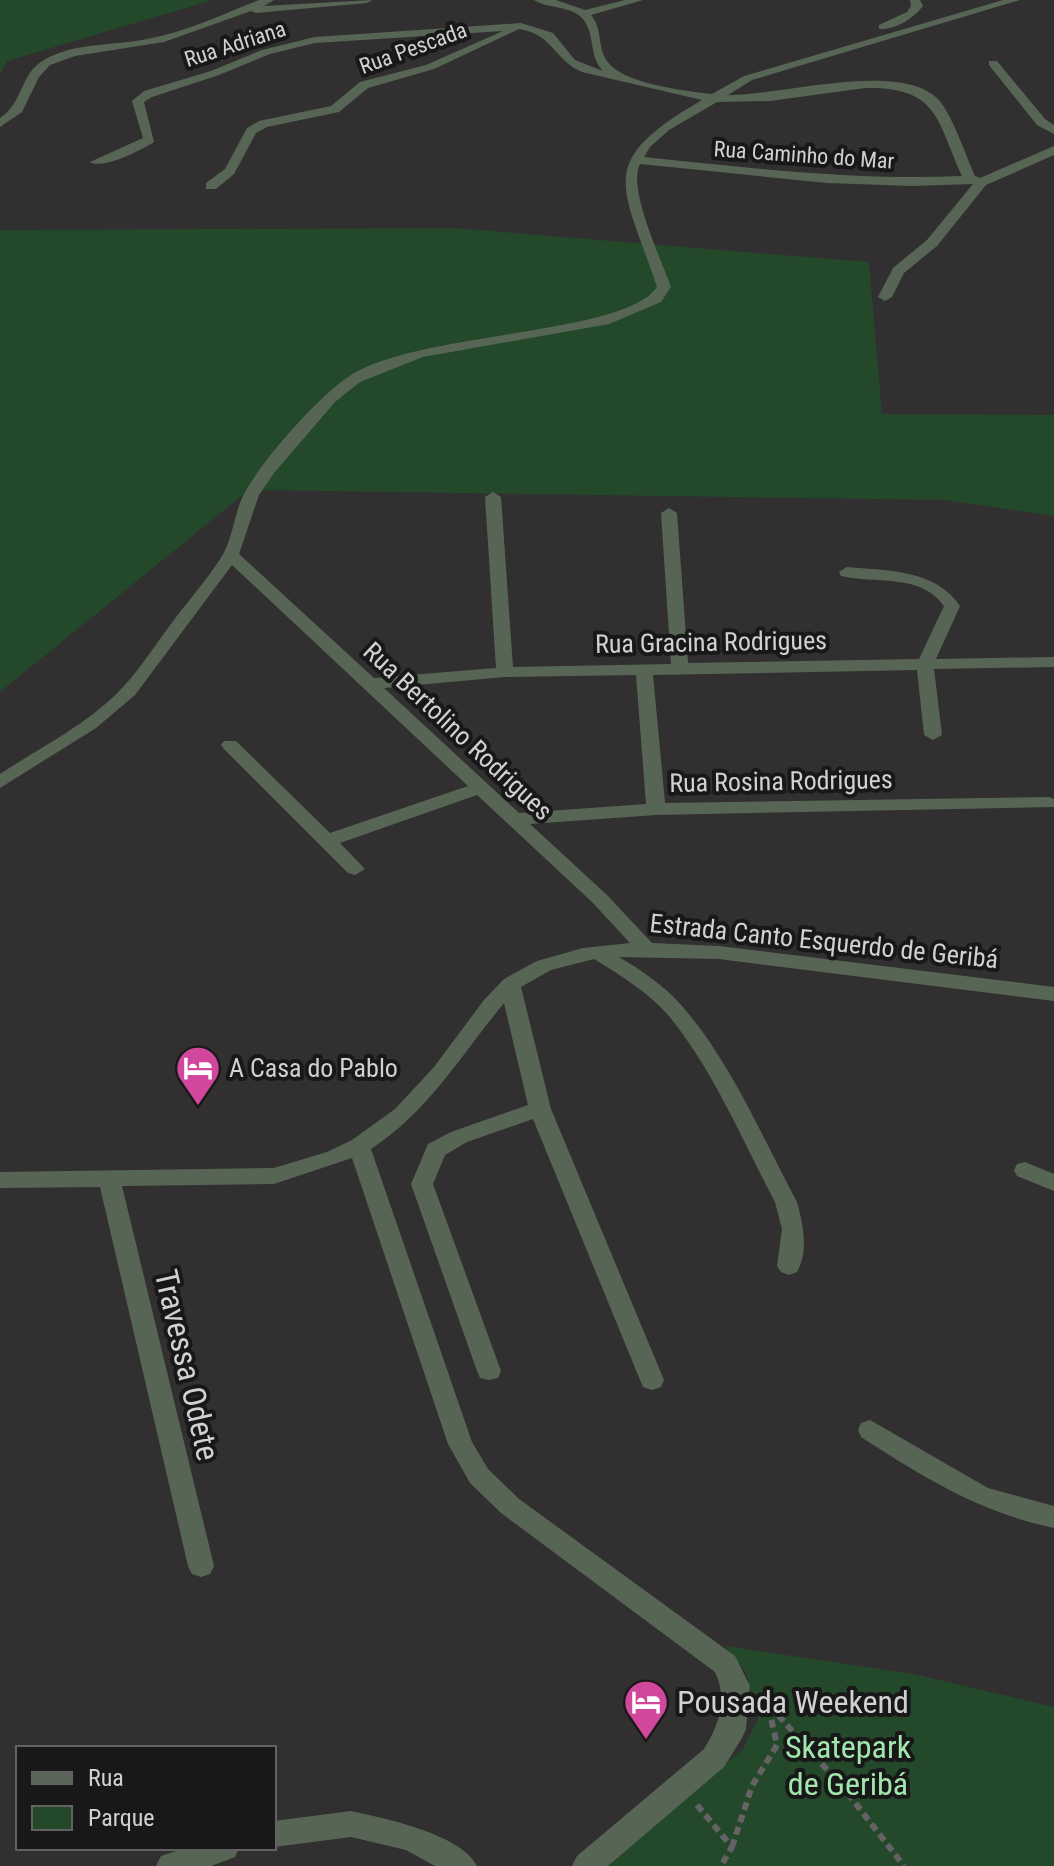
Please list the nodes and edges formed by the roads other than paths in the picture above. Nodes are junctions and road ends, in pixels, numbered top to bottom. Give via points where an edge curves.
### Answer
1 (269, 0) edge
2 (367, 0) edge
3 (539, 0) edge
4 (638, 0) edge
5 (915, 0) edge
6 (1015, 0) edge
7 (237, 12) junction
8 (585, 13) junction
9 (521, 26) junction
10 (824, 53) junction
11 (993, 63) dead end
12 (622, 81) junction
13 (713, 97) junction
14 (0, 123) edge
15 (1054, 130) edge
16 (1054, 150) edge
17 (635, 160) junction
18 (96, 162) dead end
19 (976, 181) junction
20 (211, 186) dead end
21 (885, 297) dead end
22 (493, 497) dead end
23 (669, 513) dead end
24 (231, 555) junction
25 (847, 572) dead end
26 (1054, 662) edge
27 (925, 664) junction
28 (644, 669) junction
29 (680, 669) junction
30 (505, 672) junction
31 (369, 684) junction
32 (933, 735) dead end
33 (230, 745) dead end
34 (0, 782) edge
35 (479, 788) junction
36 (1049, 803) dead end
37 (656, 809) junction
38 (515, 819) junction
39 (329, 840) junction
40 (355, 869) dead end
41 (646, 948) junction
42 (597, 952) junction
43 (510, 985) junction
44 (1054, 994) edge
45 (540, 1109) junction
46 (360, 1148) junction
47 (1025, 1170) dead end
48 (109, 1179) junction
49 (0, 1180) edge
50 (1054, 1183) edge
51 (789, 1266) dead end
52 (489, 1371) dead end
53 (652, 1380) dead end
54 (870, 1430) dead end
55 (1054, 1517) edge
56 (201, 1566) dead end
57 (276, 1834) edge
58 (219, 1850) edge
59 (171, 1866) edge
60 (462, 1866) edge
61 (587, 1866) edge

1 - 7 street
2 - 7 street
3 - 8 street
4 - 8 street
5 - 10 street via 917,9 911,14
6 - 10 street
7 - 14 street via 159,40 81,52 46,64 35,72 19,112
8 - 12 street via 591,20 596,56
9 - 12 street, Rua Adriana via 554,37 572,62
9 - 18 street, Rua Adriana via 360,35 266,52 148,94 138,101 150,139
9 - 20 street, Rua Pescada via 430,67 364,85 335,109 263,124 251,131 230,171
10 - 13 street via 748,78
11 - 15 street via 1041,122
12 - 13 street, Rua Adriana
13 - 17 street via 665,127
13 - 19 street, Rua Adriana via 750,99 860,85 912,87 935,103
16 - 19 street
17 - 19 street, Rua Caminho do Mar via 827,179
17 - 24 street via 632,194 664,287 656,299 604,321 420,353 355,379 330,399 268,470 251,495
19 - 21 street via 932,243 898,271
22 - 30 street
23 - 29 street
24 - 31 street, Rua Bertolino Rodrigues
24 - 34 street via 129,691 90,724
25 - 27 street via 915,581 947,596 952,606
26 - 27 street, Rua Gracina Rodrigues
27 - 29 street, Rua Gracina Rodrigues
27 - 32 street
28 - 29 street, Rua Gracina Rodrigues
28 - 30 street, Rua Gracina Rodrigues
28 - 37 street
30 - 31 street, Rua Gracina Rodrigues
31 - 35 street, Rua Bertolino Rodrigues
33 - 39 street
35 - 38 street, Rua Bertolino Rodrigues
35 - 39 street
36 - 37 street, Rua Rosina Rodrigues
37 - 38 street, Rua Rosina Rodrigues
38 - 41 street, Rua Bertolino Rodrigues
39 - 40 street
41 - 42 street, Estrada Canto Esquerdo de Geribá
41 - 44 street, Estrada Canto Esquerdo de Geribá
42 - 43 street, Estrada Canto Esquerdo de Geribá via 549,964
42 - 51 street via 673,1008 701,1044 786,1202 793,1229
43 - 45 street
43 - 46 street, Estrada Canto Esquerdo de Geribá via 430,1087
45 - 52 street via 436,1150 422,1184
45 - 53 street
46 - 48 street, Estrada Canto Esquerdo de Geribá via 274,1176
46 - 61 street via 460,1444 479,1476 510,1506 725,1664 736,1686 732,1729 714,1758
47 - 50 street
48 - 49 street, Estrada Canto Esquerdo de Geribá
48 - 56 street, Travessa Odete
54 - 55 street via 974,1495 1020,1512
57 - 60 street via 351,1824 412,1838
58 - 59 street

